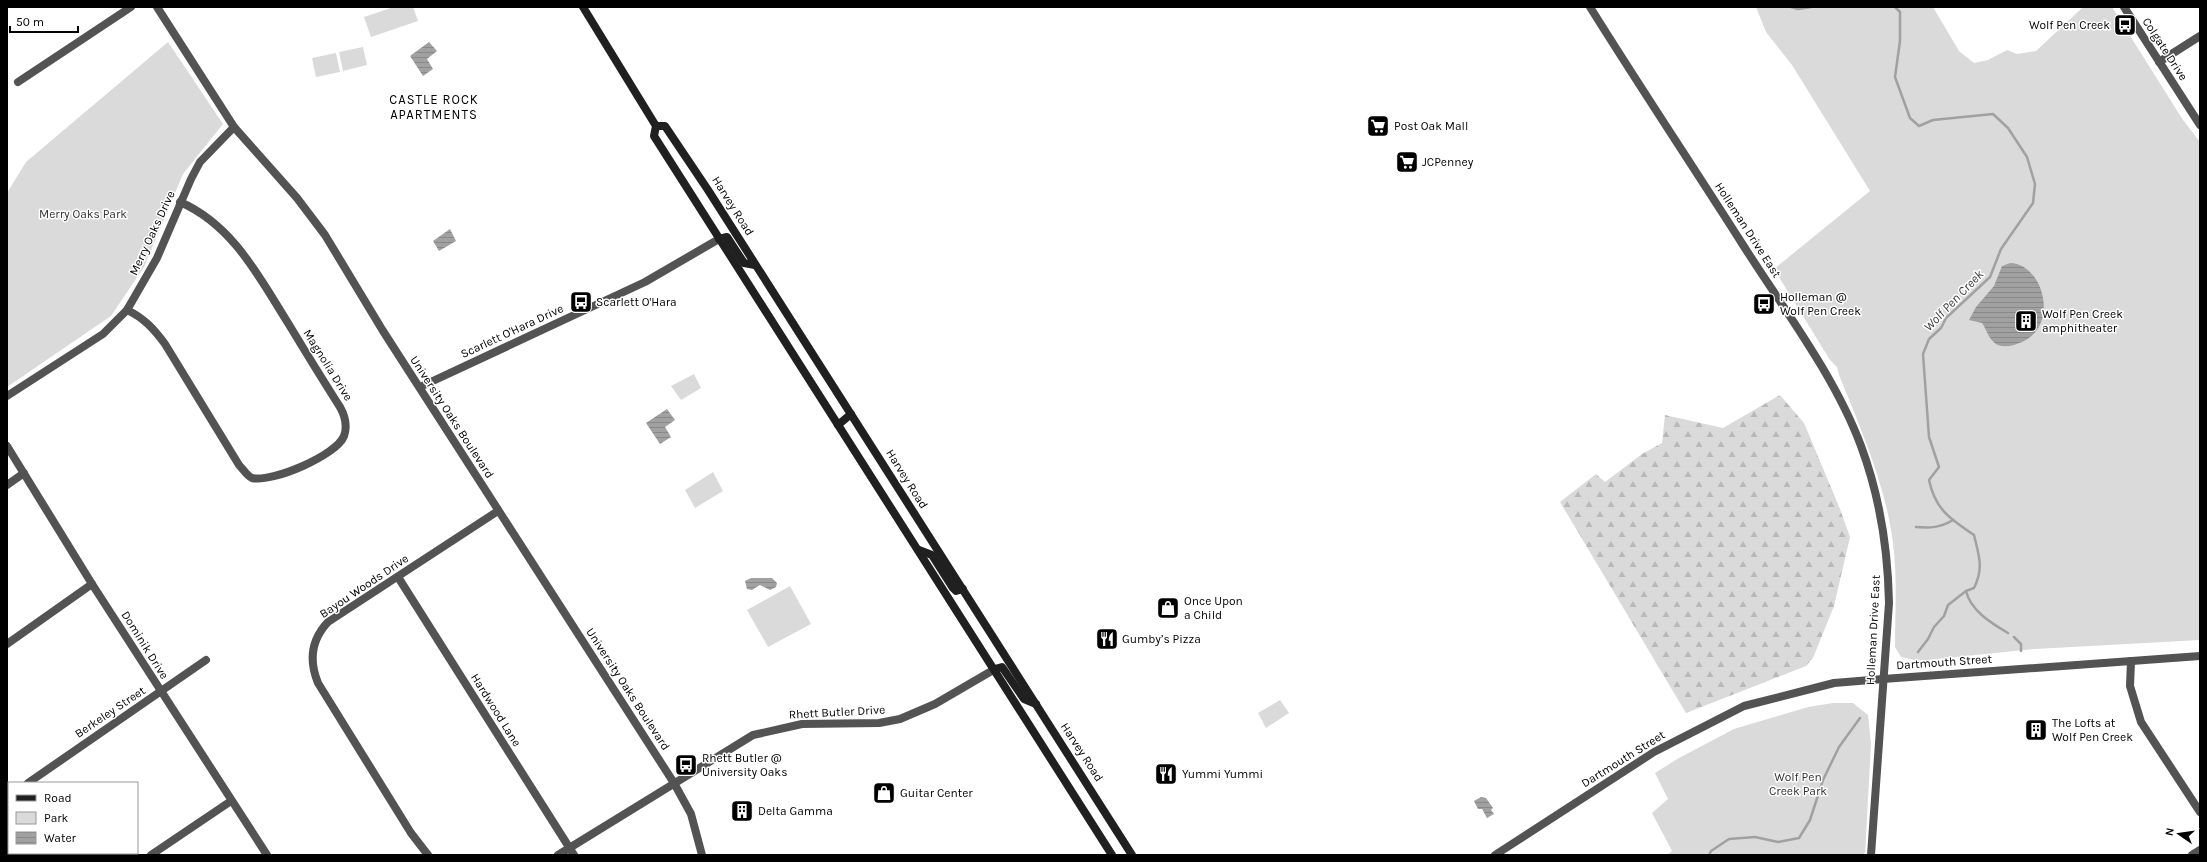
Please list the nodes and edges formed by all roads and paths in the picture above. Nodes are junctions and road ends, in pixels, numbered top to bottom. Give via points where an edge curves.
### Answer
1 (131, 7) edge
2 (157, 7) edge
3 (584, 7) edge
4 (1590, 7) edge
5 (2124, 7) edge
6 (2200, 36) edge
7 (2159, 62) junction
8 (18, 82) dead end
9 (2200, 125) edge
10 (656, 126) junction
11 (234, 127) junction
12 (180, 202) junction
13 (719, 239) junction
14 (756, 265) junction
15 (127, 310) junction
16 (420, 387) junction
17 (7, 396) edge
18 (851, 414) junction
19 (838, 425) junction
20 (7, 446) edge
21 (24, 473) junction
22 (7, 485) edge
23 (498, 511) junction
24 (919, 550) junction
25 (398, 577) junction
26 (92, 584) junction
27 (963, 589) junction
28 (7, 644) edge
29 (2200, 656) edge
30 (206, 660) dead end
31 (2131, 661) junction
32 (995, 669) junction
33 (1884, 679) junction
34 (161, 692) junction
35 (1036, 704) junction
36 (29, 782) edge
37 (674, 783) junction
38 (231, 800) junction
39 (2200, 812) edge
40 (2200, 850) edge
41 (572, 851) edge
42 (151, 855) edge
43 (267, 855) edge
44 (428, 855) edge
45 (558, 855) edge
46 (702, 855) edge
47 (1112, 855) edge
48 (1132, 855) edge
49 (1494, 855) edge
50 (1871, 855) edge
51 (2192, 855) edge

1 - 8 street
2 - 11 street, University Oaks Boulevard
3 - 10 main road, Harvey Road
4 - 33 street, Holleman Drive East via 1827,376 1861,445 1874,484 1883,527 1888,571 1889,603
5 - 7 street, Colgate Drive
6 - 7 street
7 - 9 street, Colgate Drive
10 - 13 main road, Harvey Road via 654,136
10 - 14 main road, Harvey Road via 665,126
11 - 12 street, Merry Oaks Drive via 200,162
11 - 16 street, University Oaks Boulevard via 297,198 325,235
12 - 15 street, Merry Oaks Drive via 157,258
12 - 15 street, Magnolia Drive via 213,222 249,260 346,418 344,437 338,447 271,478 250,477 239,465 165,344 152,327
13 - 14 main road via 727,237 744,263
13 - 16 street, Scarlett O'Hara Drive via 645,282
13 - 19 main road, Harvey Road
14 - 18 main road, Harvey Road
15 - 17 street, Merry Oaks Drive via 103,334
16 - 23 street, University Oaks Boulevard
18 - 19 main road
18 - 27 main road, Harvey Road
19 - 24 main road, Harvey Road
20 - 21 street, Dominik Drive
21 - 22 street
21 - 26 street, Dominik Drive
23 - 25 street, Bayou Woods Drive
23 - 37 street, University Oaks Boulevard
24 - 27 main road via 932,555 956,591
24 - 32 main road, Harvey Road
25 - 41 street, Hardwood Lane
25 - 44 street, Bayou Woods Drive via 328,622 316,637 311,658 318,683
26 - 28 street
26 - 34 street, Dominik Drive
27 - 35 main road, Harvey Road
29 - 31 street, Dartmouth Street
30 - 34 street, Berkeley Street
31 - 33 street, Dartmouth Street
31 - 39 street via 2130,686 2141,722
32 - 35 main road via 1002,668 1024,699
32 - 37 street, Rhett Butler Drive via 935,704 900,719 879,723 802,724 753,735
32 - 47 main road, Harvey Road
33 - 49 street, Dartmouth Street via 1834,683 1744,706 1654,752
33 - 50 street, Holleman Drive East
34 - 36 street, Berkeley Street
34 - 38 street, Dominik Drive
35 - 48 main road, Harvey Road
37 - 41 street, Rhett Butler Drive
37 - 46 street, University Oaks Boulevard via 691,814
38 - 42 street
38 - 43 street, Dominik Drive
40 - 51 street
41 - 45 street, Rhett Butler Drive

